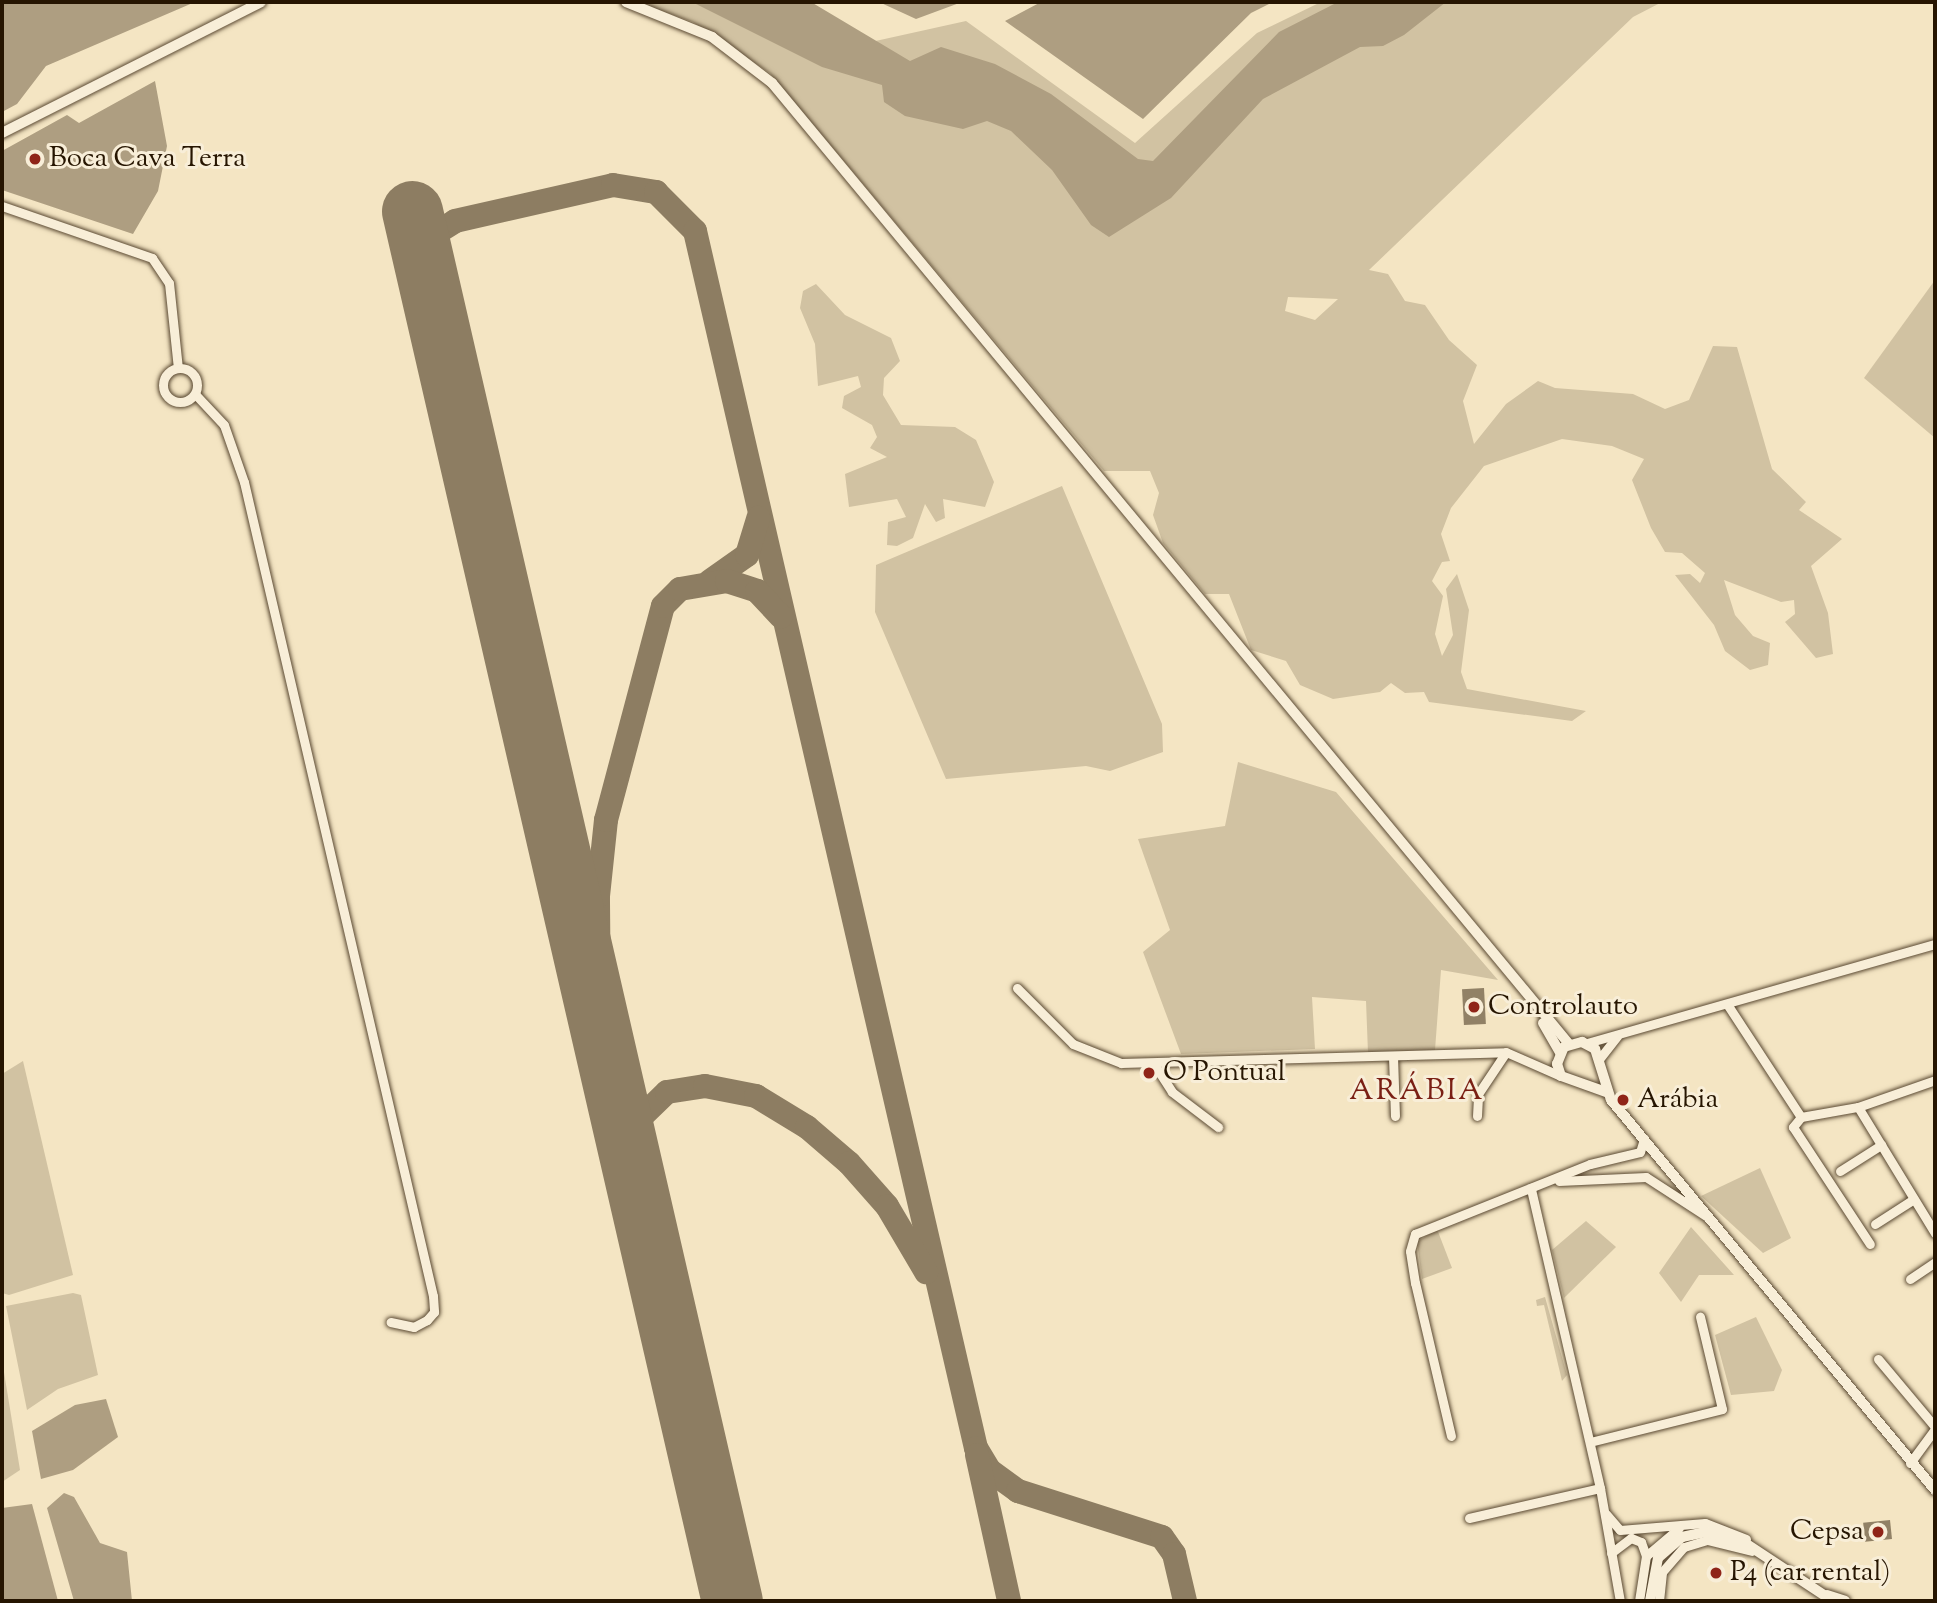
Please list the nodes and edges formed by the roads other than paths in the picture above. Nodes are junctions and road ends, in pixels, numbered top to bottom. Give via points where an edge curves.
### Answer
1 (261, 2) edge
2 (626, 2) edge
3 (2, 133) edge
4 (2, 205) edge
5 (178, 368) junction
6 (195, 394) junction
7 (1935, 944) edge
8 (1017, 988) dead end
9 (1727, 1004) junction
10 (1617, 1037) junction
11 (1587, 1043) junction
12 (1562, 1051) junction
13 (1506, 1052) junction
14 (1392, 1056) junction
15 (1534, 1060) junction
16 (1600, 1062) junction
17 (1154, 1064) junction
18 (1561, 1076) junction
19 (1935, 1080) edge
20 (1582, 1085) junction
21 (1606, 1092) junction
22 (1858, 1107) junction
23 (1395, 1116) dead end
24 (1477, 1116) dead end
25 (1801, 1117) junction
26 (1218, 1127) dead end
27 (1644, 1139) junction
28 (1881, 1144) junction
29 (1840, 1171) dead end
30 (1543, 1184) junction
31 (1531, 1188) junction
32 (1914, 1199) junction
33 (1706, 1216) junction
34 (1875, 1224) dead end
35 (1935, 1233) edge
36 (1870, 1244) dead end
37 (1935, 1262) edge
38 (1910, 1279) dead end
39 (1700, 1317) dead end
40 (391, 1322) dead end
41 (1878, 1359) dead end
42 (1935, 1428) edge
43 (1451, 1436) dead end
44 (1590, 1442) junction
45 (1910, 1463) junction
46 (1600, 1488) junction
47 (1935, 1490) edge
48 (1606, 1514) junction
49 (1469, 1518) dead end
50 (1690, 1524) junction
51 (1611, 1553) junction
52 (1646, 1556) junction
53 (1767, 1556) junction
54 (1829, 1598) edge
55 (1620, 1601) edge
56 (1639, 1601) edge
57 (1650, 1601) edge
58 (1659, 1601) edge
59 (1845, 1601) edge

1 - 3 street
2 - 12 street via 712,37 772,83 1534,1009
4 - 5 street via 152,258 169,283
5 - 6 street via 195,378
5 - 6 street via 165,376 164,393 177,402
6 - 40 street via 224,425 244,482 433,1296 434,1312 427,1320 414,1327
7 - 9 street
8 - 17 street via 1073,1044 1106,1060
9 - 10 street
9 - 25 street
10 - 11 street
10 - 16 street
11 - 12 street
11 - 16 street
12 - 15 street
12 - 18 street
13 - 14 street
13 - 15 street
13 - 24 street via 1478,1094
14 - 17 street
14 - 23 street
15 - 18 street
16 - 20 street
16 - 21 street
17 - 26 street via 1172,1092
18 - 20 street
19 - 22 street
20 - 21 street
21 - 27 street
22 - 25 street
22 - 28 street
25 - 36 street via 1793,1128
27 - 30 street via 1640,1152
27 - 33 street
28 - 29 street
28 - 32 street
30 - 31 street
30 - 33 street via 1638,1175
31 - 43 street via 1431,1224 1411,1241
31 - 44 street
32 - 34 street
32 - 35 street
33 - 45 street
37 - 38 street
39 - 44 street via 1722,1409
41 - 42 street
42 - 45 street
44 - 46 street
45 - 47 street
46 - 48 street
46 - 49 street
48 - 50 street via 1620,1530
48 - 51 street
50 - 52 street via 1664,1536
50 - 53 street via 1728,1529
51 - 52 street via 1624,1540 1637,1539
51 - 55 street
52 - 56 street
53 - 54 street
53 - 57 street via 1716,1533 1682,1537 1658,1558
53 - 58 street via 1719,1541 1684,1547 1662,1572
54 - 59 street

